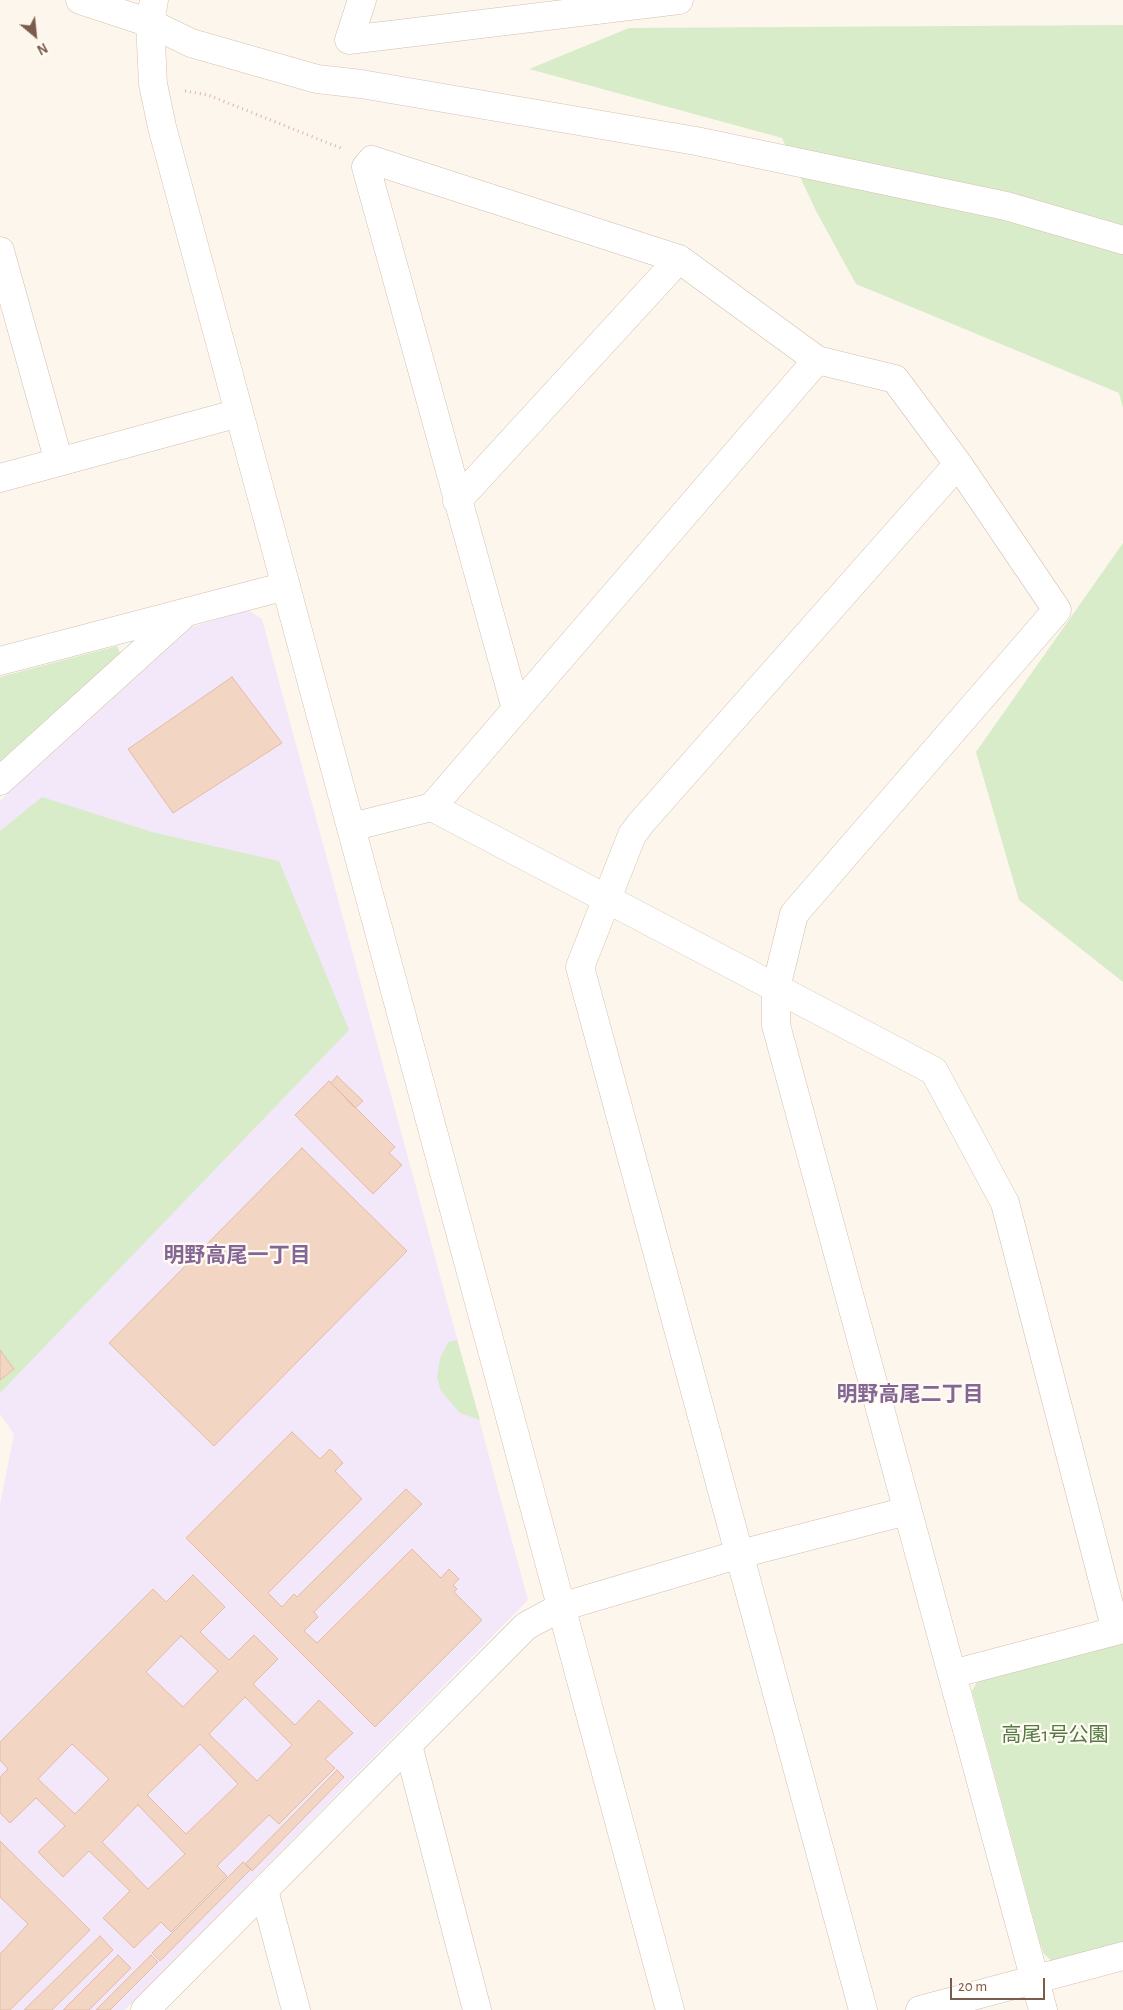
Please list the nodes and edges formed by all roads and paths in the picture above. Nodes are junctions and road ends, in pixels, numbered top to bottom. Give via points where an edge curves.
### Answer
1 (80, 0) edge
2 (362, 0) edge
3 (680, 0) edge
4 (560, 7) edge
5 (152, 12) edge
6 (208, 95) dead end
7 (344, 149) dead end
8 (1123, 240) edge
9 (0, 251) edge
10 (680, 259) junction
11 (817, 360) junction
12 (240, 413) junction
13 (58, 462) junction
14 (958, 464) junction
15 (0, 478) edge
16 (457, 501) junction
17 (286, 586) junction
18 (186, 612) junction
19 (0, 661) edge
20 (516, 709) junction
21 (0, 781) edge
22 (432, 807) junction
23 (351, 827) junction
24 (607, 899) junction
25 (776, 988) junction
26 (907, 1511) junction
27 (740, 1554) junction
28 (561, 1607) junction
29 (1119, 1630) edge
30 (952, 1674) junction
31 (408, 1745) junction
32 (264, 1890) junction
33 (1123, 1956) edge
34 (1034, 1980) junction
35 (145, 2010) edge
36 (296, 2010) edge
37 (477, 2010) edge
38 (670, 2010) edge
39 (863, 2010) edge
40 (920, 2010) edge
41 (1043, 2010) edge

1 - 5 street
2 - 4 street via 348,40
3 - 4 street
5 - 8 street via 191,43 318,79 696,141 1006,206
5 - 12 street via 153,84 162,127
6 - 7 path
9 - 13 street
10 - 11 street
10 - 16 street
10 - 16 street via 372,160 366,168
11 - 14 street via 895,379
11 - 20 street
12 - 13 street
12 - 17 street
13 - 15 street
14 - 24 street via 641,823 632,835
14 - 25 street via 1057,610 794,914
16 - 20 street
17 - 18 street
17 - 23 street
18 - 19 street
18 - 21 street
20 - 22 street
22 - 23 street
22 - 24 street
23 - 28 street
24 - 25 street
24 - 27 street via 580,967
25 - 26 street via 776,1025
25 - 29 street via 934,1071 1005,1203
26 - 27 street
26 - 30 street
27 - 28 street
27 - 39 street
28 - 31 street via 526,1626
28 - 38 street
29 - 30 street
30 - 34 street
31 - 32 street
31 - 37 street
32 - 35 street
32 - 36 street
33 - 34 street
34 - 40 street
34 - 41 street

